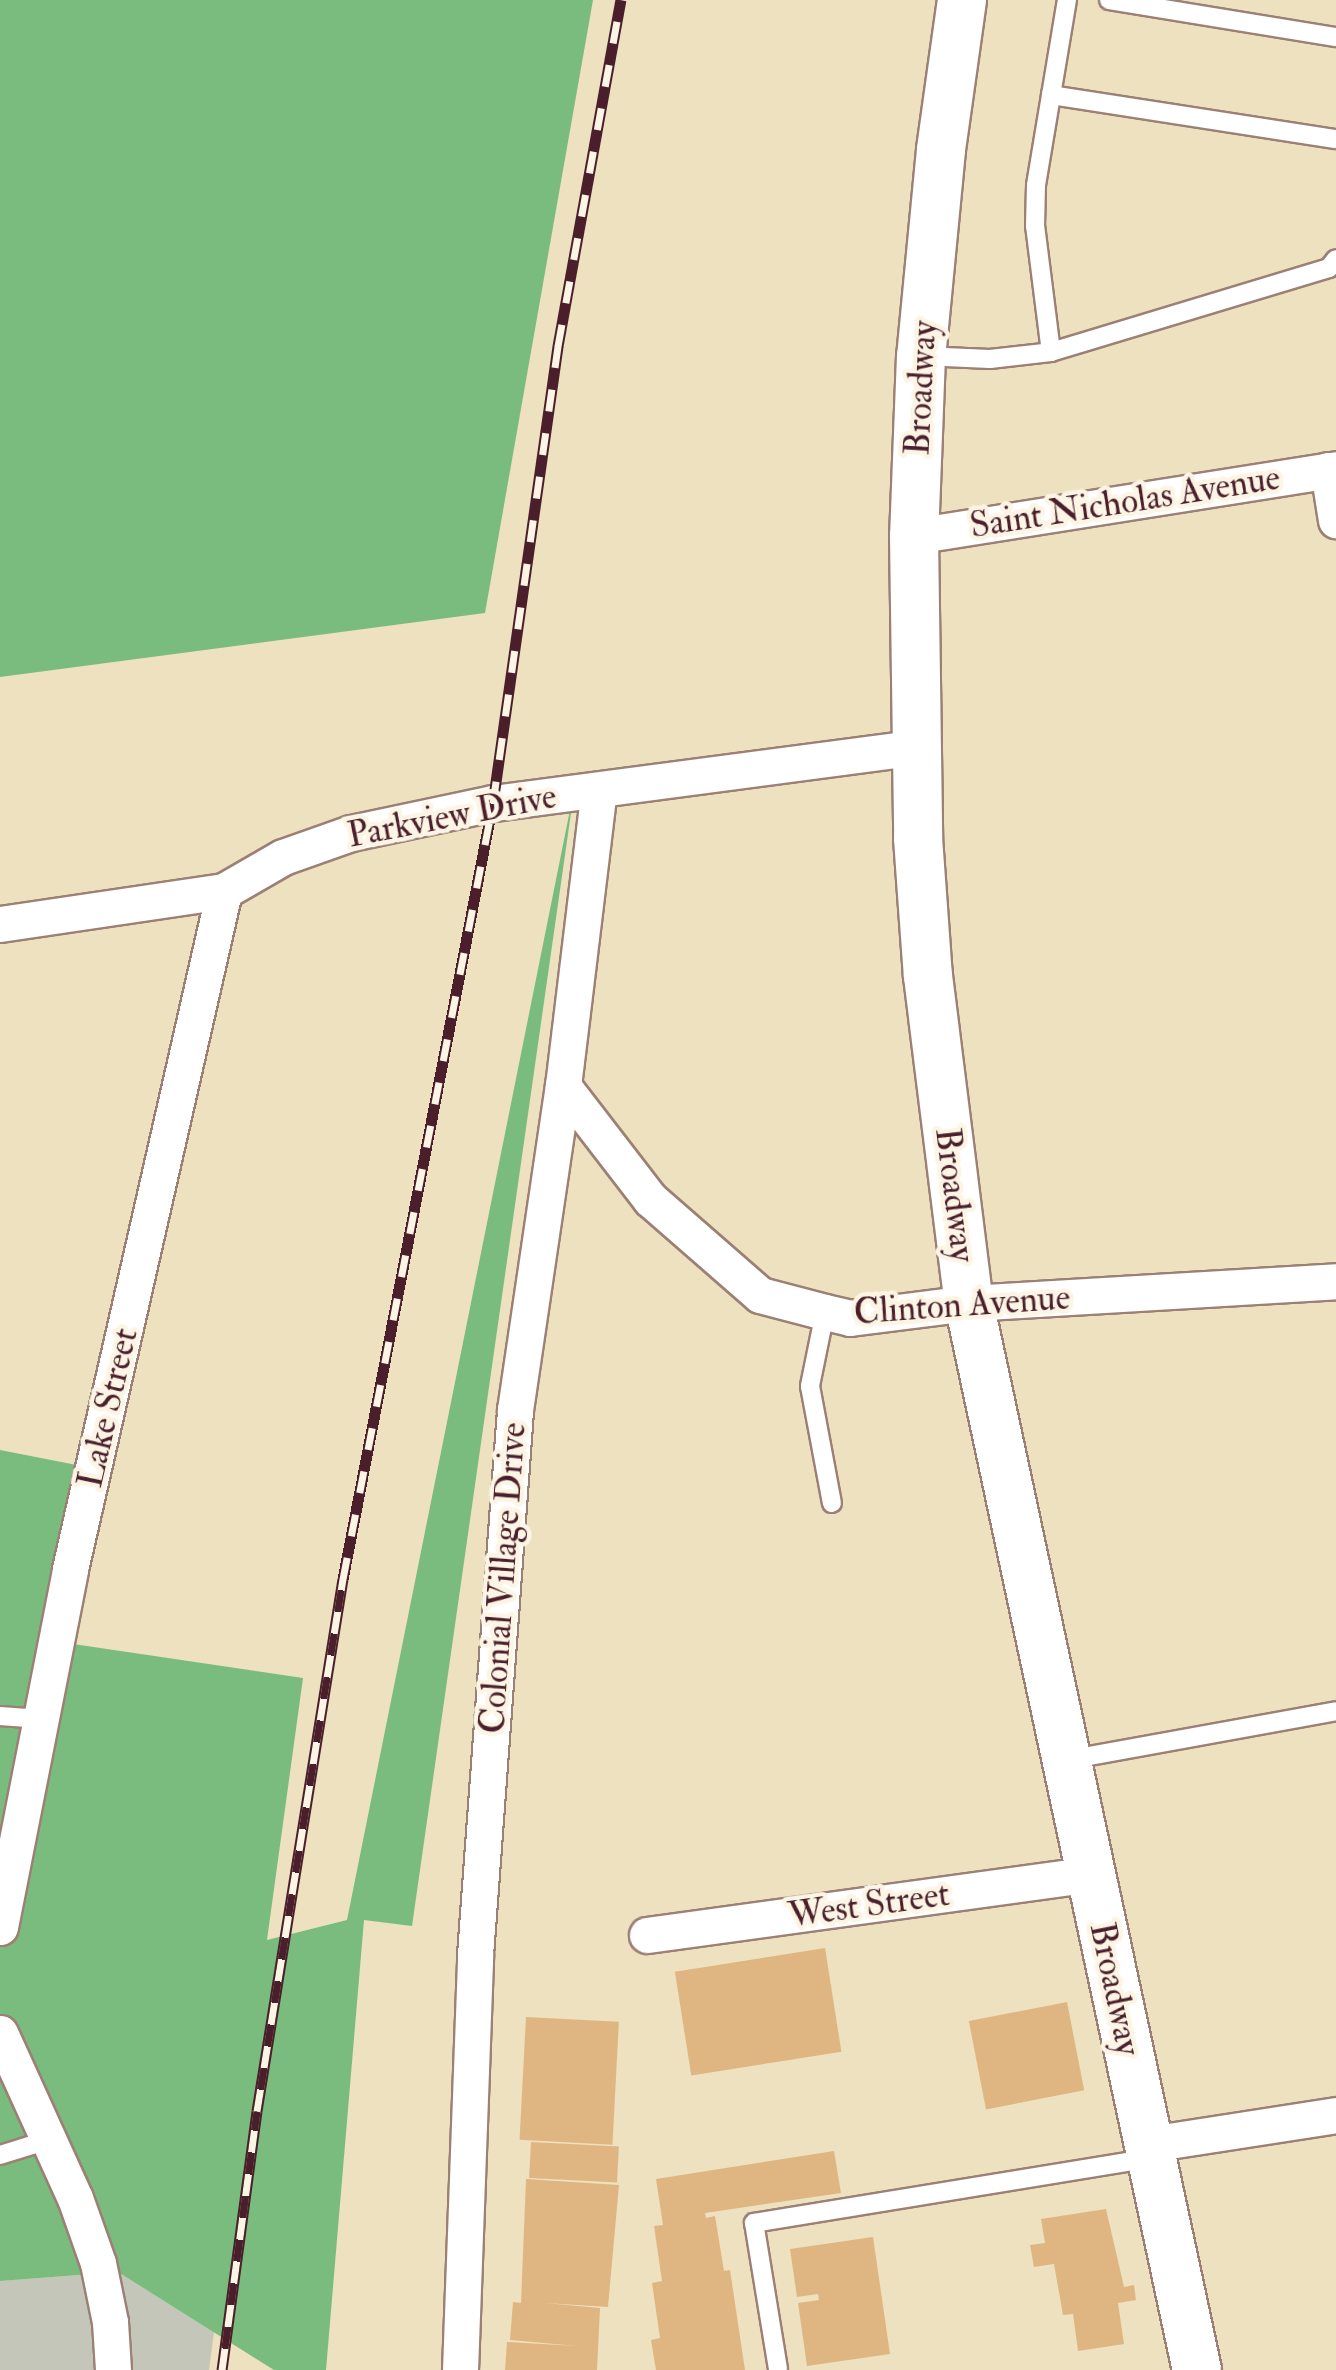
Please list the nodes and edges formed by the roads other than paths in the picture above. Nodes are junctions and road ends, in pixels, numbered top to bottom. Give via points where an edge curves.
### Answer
1 (962, 0) edge
2 (1067, 0) edge
3 (1109, 0) edge
4 (1336, 37) edge
5 (1051, 95) junction
6 (1336, 139) edge
7 (1336, 260) edge
8 (1052, 352) junction
9 (921, 356) junction
10 (1332, 469) edge
11 (1336, 520) edge
12 (914, 536) junction
13 (916, 747) junction
14 (599, 790) junction
15 (224, 891) junction
16 (0, 924) edge
17 (562, 1086) junction
18 (1336, 1281) edge
19 (969, 1303) junction
20 (825, 1312) junction
21 (832, 1503) dead end
22 (1336, 1711) edge
23 (0, 1716) edge
24 (41, 1719) junction
25 (1066, 1760) junction
26 (1090, 1874) junction
27 (0, 1927) edge
28 (647, 1935) dead end
29 (0, 2033) edge
30 (1336, 2115) edge
31 (48, 2140) junction
32 (1150, 2151) junction
33 (0, 2155) edge
34 (778, 2369) edge
35 (113, 2370) edge
36 (460, 2370) edge
37 (1197, 2370) edge

1 - 9 street, Broadway
2 - 5 lane
3 - 4 lane
5 - 6 lane
5 - 8 lane via 1034,226
7 - 8 lane via 1329,268
8 - 9 lane via 990,359
9 - 12 street, Broadway
10 - 11 street
10 - 12 street, Saint Nicholas Avenue
12 - 13 street, Broadway
13 - 14 street, Parkview Drive
13 - 19 street, Broadway via 928,976
14 - 15 street, Parkview Drive via 493,803 350,833
14 - 17 street, Colonial Village Drive
15 - 16 street, Parkview Drive
15 - 24 street, Lake Street
17 - 20 street, Clinton Avenue via 650,1199 760,1295
17 - 36 street, Colonial Village Drive via 515,1410 475,1955
18 - 19 street, Clinton Avenue
19 - 20 street, Clinton Avenue via 850,1318
19 - 25 street, Broadway
20 - 21 lane via 810,1386
22 - 25 lane
23 - 24 lane
24 - 27 street, Lake Street
25 - 26 street, Broadway
26 - 28 street, West Street
26 - 32 street, Broadway
29 - 31 street
30 - 32 street
31 - 33 lane
31 - 35 street via 98,2262
32 - 34 lane via 754,2223
32 - 37 street, Broadway

